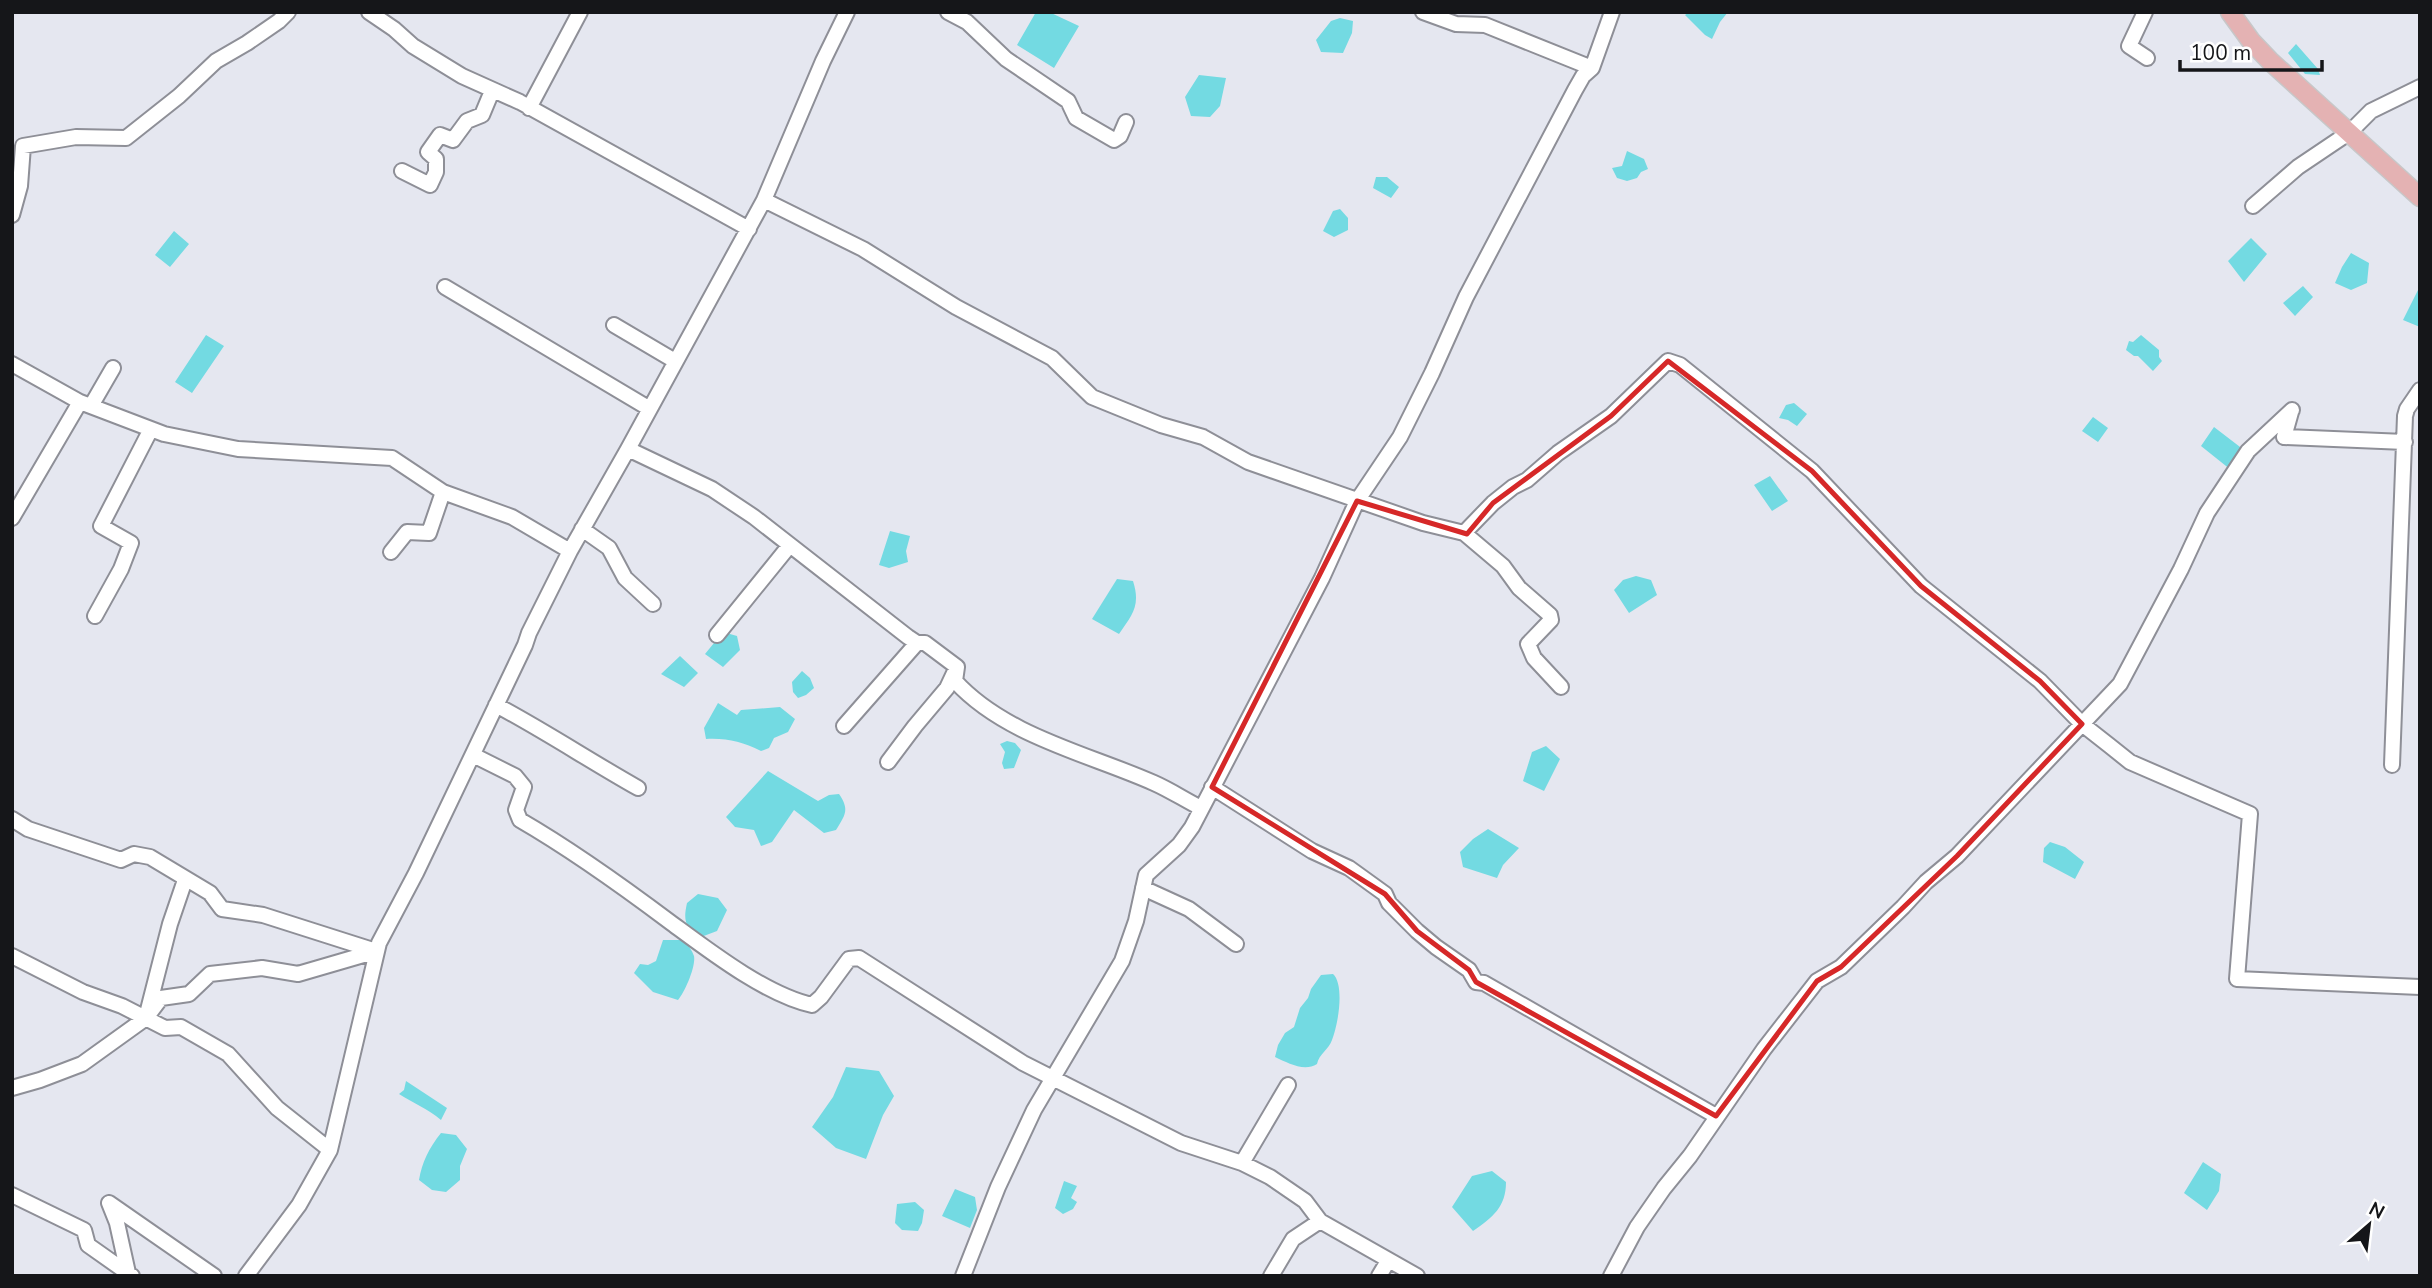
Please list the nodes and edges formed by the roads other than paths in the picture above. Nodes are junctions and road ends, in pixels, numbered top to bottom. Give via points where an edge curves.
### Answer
1 (288, 12) edge
2 (369, 12) edge
3 (580, 12) edge
4 (848, 12) edge
5 (948, 12) edge
6 (1423, 12) edge
7 (1612, 12) edge
8 (2145, 12) edge
9 (2230, 12) edge
10 (1486, 19) edge
11 (2147, 58) dead end
12 (1592, 68) junction
13 (2420, 87) edge
14 (492, 91) junction
15 (529, 108) junction
16 (1126, 122) dead end
17 (2350, 132) junction
18 (402, 171) dead end
19 (2420, 197) edge
20 (764, 200) junction
21 (2253, 206) dead end
22 (12, 215) edge
23 (749, 229) junction
24 (445, 287) dead end
25 (614, 325) dead end
26 (675, 361) junction
27 (12, 364) edge
28 (113, 368) dead end
29 (2420, 390) edge
30 (86, 404) junction
31 (650, 409) junction
32 (151, 429) junction
33 (2405, 442) junction
34 (628, 449) junction
35 (443, 492) junction
36 (1357, 501) junction
37 (12, 518) edge
38 (582, 529) junction
39 (1464, 533) junction
40 (790, 545) junction
41 (570, 551) junction
42 (391, 552) dead end
43 (653, 604) dead end
44 (95, 616) dead end
45 (717, 635) dead end
46 (917, 643) junction
47 (957, 667) junction
48 (1561, 687) dead end
49 (496, 705) junction
50 (2082, 724) junction
51 (844, 726) dead end
52 (473, 755) junction
53 (888, 762) dead end
54 (2392, 765) dead end
55 (1212, 787) junction
56 (638, 788) dead end
57 (1201, 808) junction
58 (12, 819) edge
59 (185, 880) junction
60 (1143, 888) junction
61 (1236, 944) dead end
62 (377, 951) junction
63 (12, 956) edge
64 (2420, 987) edge
65 (146, 1018) junction
66 (1052, 1076) junction
67 (1288, 1085) dead end
68 (12, 1088) edge
69 (1716, 1116) junction
70 (330, 1150) junction
71 (1242, 1163) junction
72 (12, 1195) edge
73 (1320, 1222) junction
74 (1388, 1261) junction
75 (130, 1274) edge
76 (214, 1276) edge
77 (246, 1276) edge
78 (963, 1276) edge
79 (1271, 1276) edge
80 (1379, 1276) edge
81 (1417, 1276) edge
82 (1611, 1276) edge

1 - 22 street via 216,61 126,138 76,137 23,146
2 - 14 street via 412,46
3 - 15 street
4 - 20 street
5 - 16 street via 1068,101 1076,118 1114,140
6 - 10 street via 1456,24
7 - 12 street
8 - 11 street via 2129,47
9 - 17 main road via 2261,52
10 - 12 street
12 - 36 street via 1575,90 1503,225 1399,437
13 - 17 street via 2371,111
14 - 15 street
14 - 18 street via 482,115 467,121 453,140 440,135 428,152 436,159 430,185
15 - 23 street
17 - 19 main road
17 - 21 street via 2298,167
20 - 23 street
20 - 36 street via 863,249 956,307 1052,358 1092,397 1203,437 1248,462
23 - 26 street
24 - 31 street
25 - 26 street
26 - 31 street
27 - 30 street
28 - 30 street
29 - 33 street via 2407,409
30 - 32 street
30 - 37 street
31 - 34 street
32 - 35 street via 238,449 391,458
32 - 44 street via 102,526 131,543
33 - 50 street via 2284,437 2292,410 2248,451 2207,513 2120,684
33 - 54 street
34 - 38 street
34 - 40 street via 712,489
35 - 41 street via 512,517
35 - 42 street via 429,533 407,532
36 - 39 street
36 - 55 street via 1322,578
38 - 41 street
38 - 43 street via 609,548 625,578
39 - 48 street via 1550,615 1551,620 1528,644 1534,658
39 - 50 street via 1513,487 1611,416 1668,361 1711,388 1812,471 1921,586 2040,681
40 - 45 street
40 - 46 street
41 - 49 street
46 - 47 street via 925,643
46 - 51 street
47 - 53 street via 947,688
47 - 57 street via 955,681 964,691 1002,717
49 - 52 street
49 - 56 street
50 - 64 street via 2130,762 2250,814 2237,979
50 - 69 street via 1957,856 1841,967 1817,981
52 - 62 street
52 - 66 street via 515,776 524,788 516,810 520,820 726,963 796,1002 812,1005 849,960 859,958 1023,1063
55 - 57 street
55 - 69 street via 1385,894 1417,931 1469,970 1476,982 1584,1038
57 - 60 street via 1179,845 1146,875
58 - 59 street via 27,829 121,860 134,854 150,858
59 - 62 street via 210,893 222,909 263,915
59 - 65 street
60 - 61 street via 1189,909
60 - 66 street via 1122,961
62 - 65 street via 298,974 262,968 210,974 189,993 161,998
62 - 70 street
63 - 65 street
65 - 68 street via 82,1064
65 - 70 street via 165,1028 181,1027 228,1054 277,1108
66 - 71 street via 1181,1143
66 - 78 street via 998,1187
67 - 71 street
69 - 82 street via 1637,1227
70 - 77 street via 299,1205
71 - 73 street via 1305,1201
72 - 75 street via 85,1230 88,1245
73 - 74 street
73 - 79 street via 1293,1240
74 - 80 street
74 - 81 street
75 - 76 street via 109,1203

